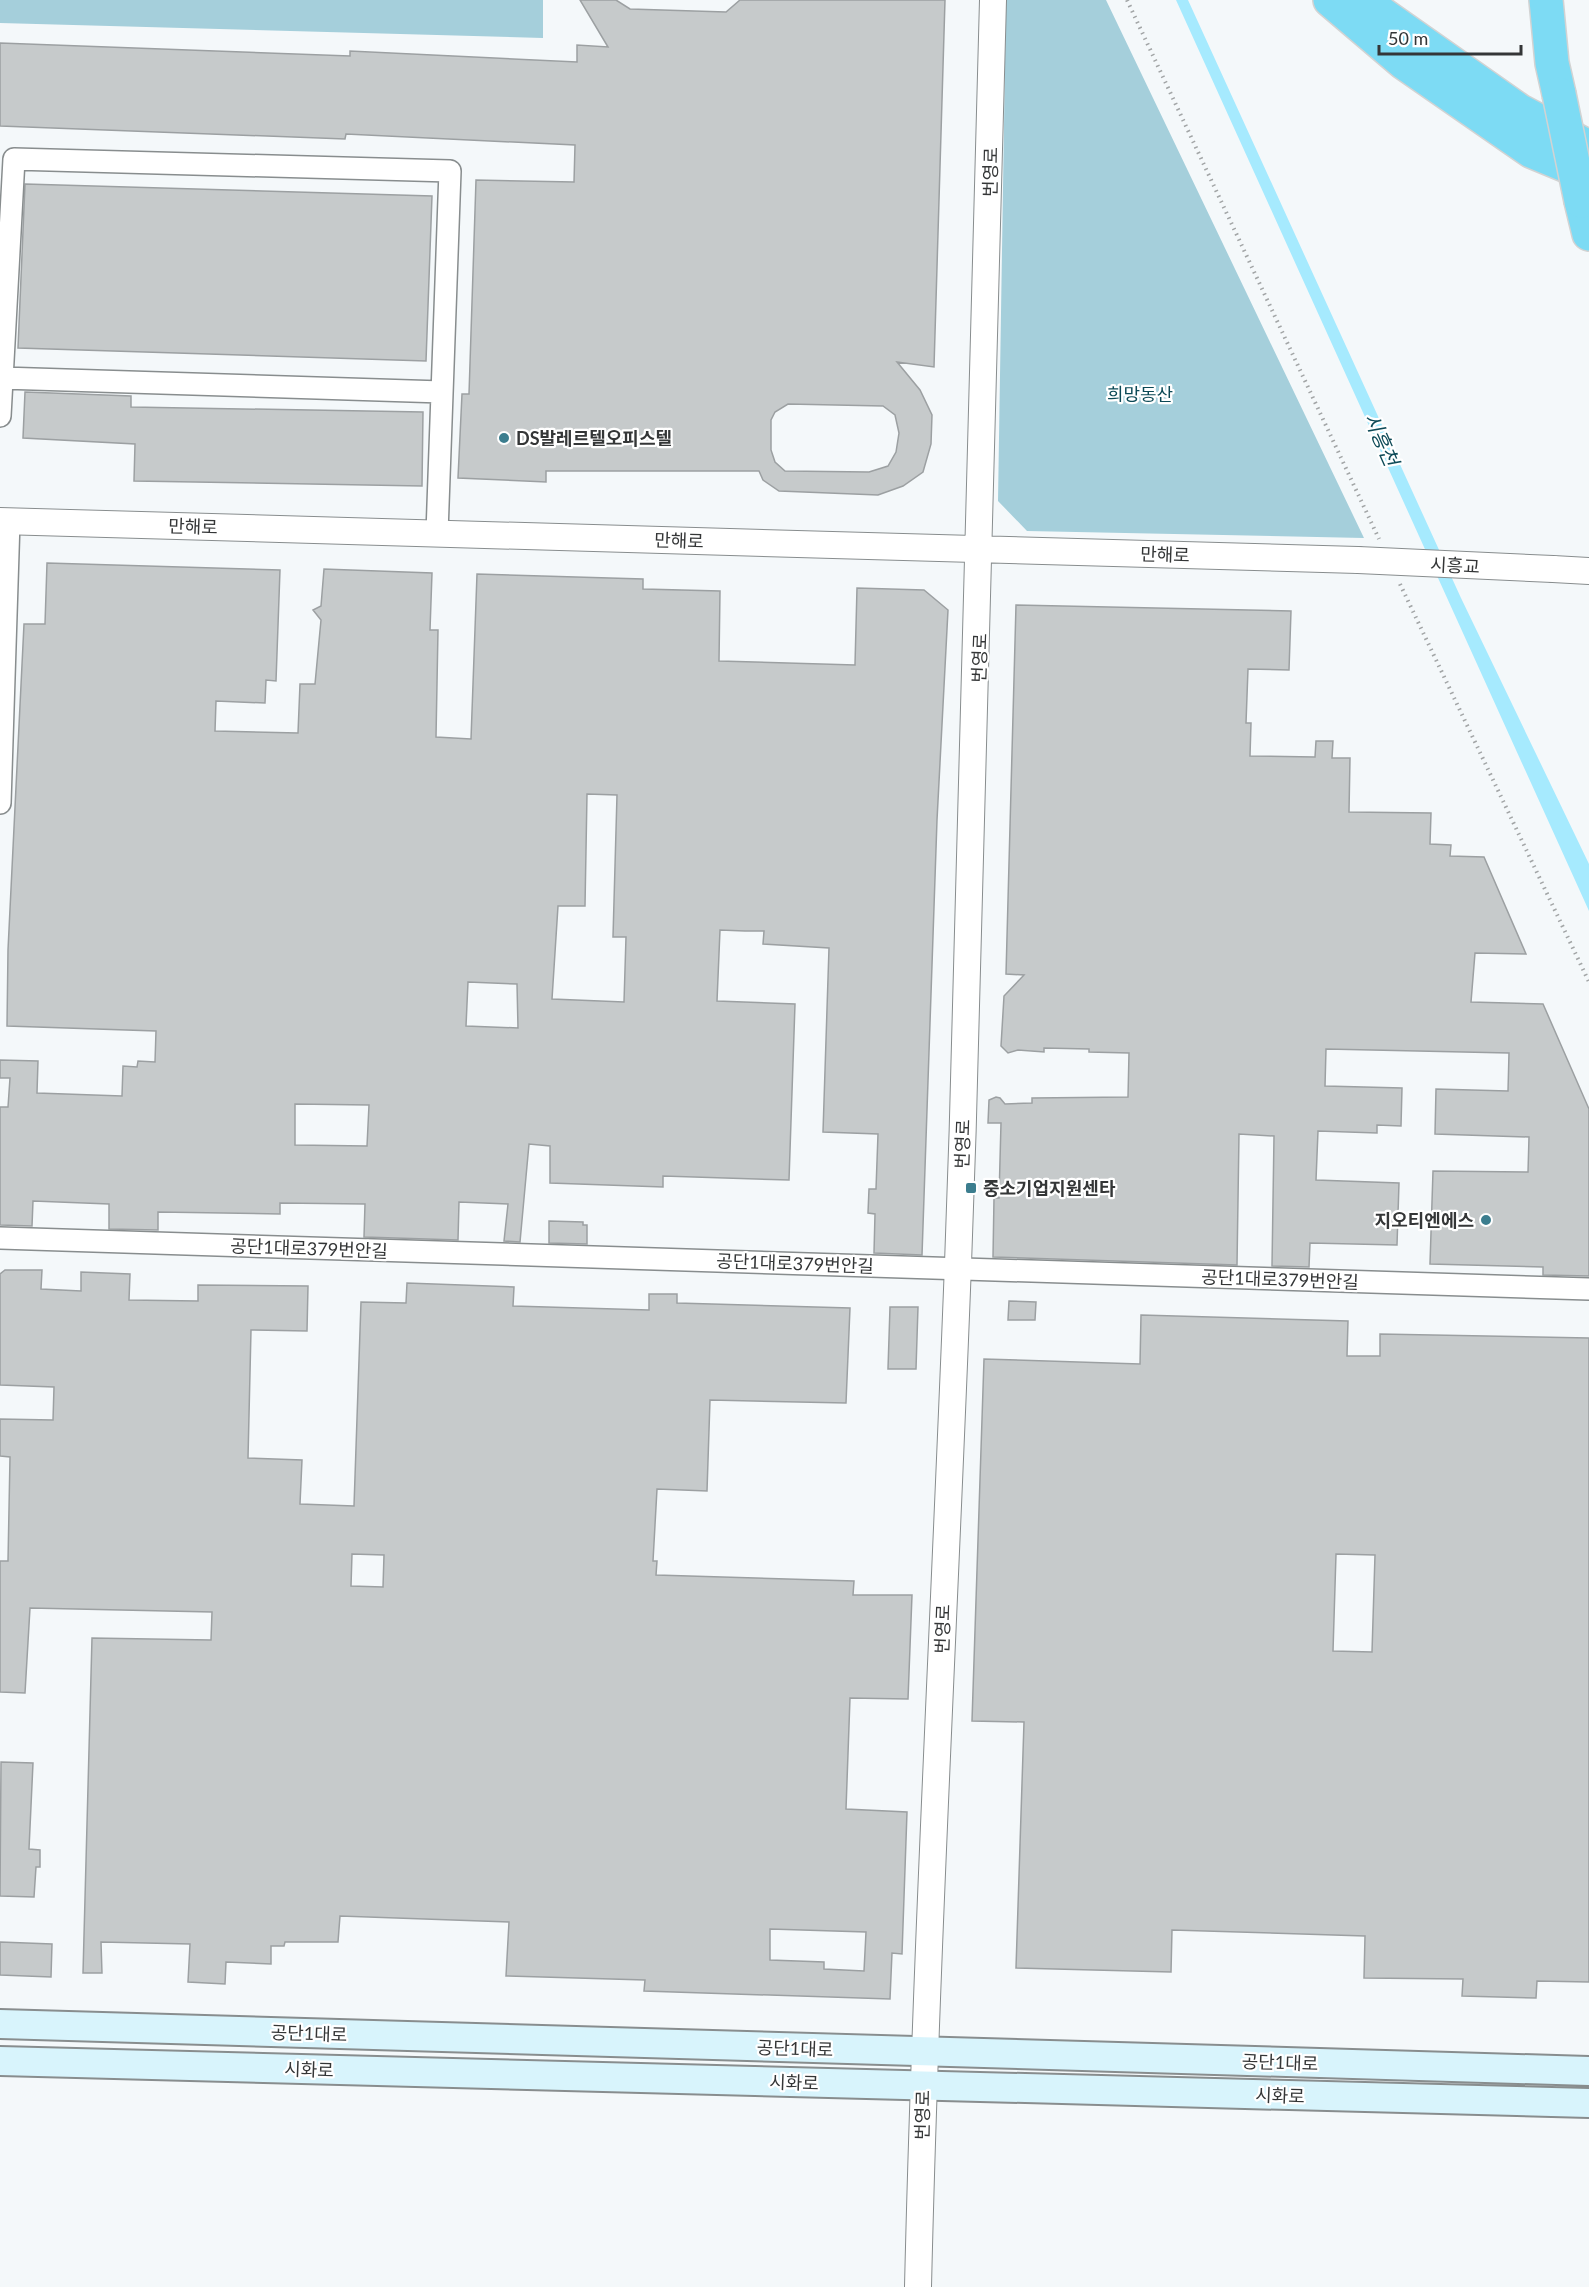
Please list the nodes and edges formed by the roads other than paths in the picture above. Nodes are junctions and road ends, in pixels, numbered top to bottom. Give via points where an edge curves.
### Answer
1 (993, 0) edge
2 (1330, 0) edge
3 (1366, 0) edge
4 (1546, 0) edge
5 (1589, 147) edge
6 (1585, 188) edge
7 (1589, 234) edge
8 (3, 310) edge
9 (2, 378) junction
10 (442, 392) junction
11 (0, 416) edge
12 (4, 521) edge
13 (437, 533) junction
14 (982, 549) junction
15 (1358, 561) joint
16 (1589, 571) edge
17 (0, 803) edge
18 (0, 1238) edge
19 (958, 1269) junction
20 (1589, 1289) edge
21 (0, 2024) edge
22 (924, 2051) junction
23 (0, 2061) edge
24 (1589, 2071) edge
25 (923, 2086) junction
26 (1589, 2103) edge
27 (918, 2287) edge

1 - 14 street, 번영로
2 - 6 highway via 1404,63
3 - 5 highway via 1520,111
4 - 6 highway, bridge via 1552,63
6 - 7 highway
8 - 9 street
8 - 10 street via 14,159 450,171
9 - 10 street
9 - 11 street
10 - 13 street
12 - 13 street, 만해로
12 - 17 street
13 - 14 street, 만해로
14 - 15 street, 만해로
14 - 19 street, 번영로
15 - 16 street, 시흥교, bridge
18 - 19 street, 공단1대로379번안길
19 - 20 street, 공단1대로379번안길
19 - 22 street, 번영로
21 - 22 main road, 공단1대로
22 - 24 main road, 공단1대로
22 - 25 street, 번영로
23 - 25 main road, 시화로
25 - 26 main road, 시화로
25 - 27 street, 번영로

